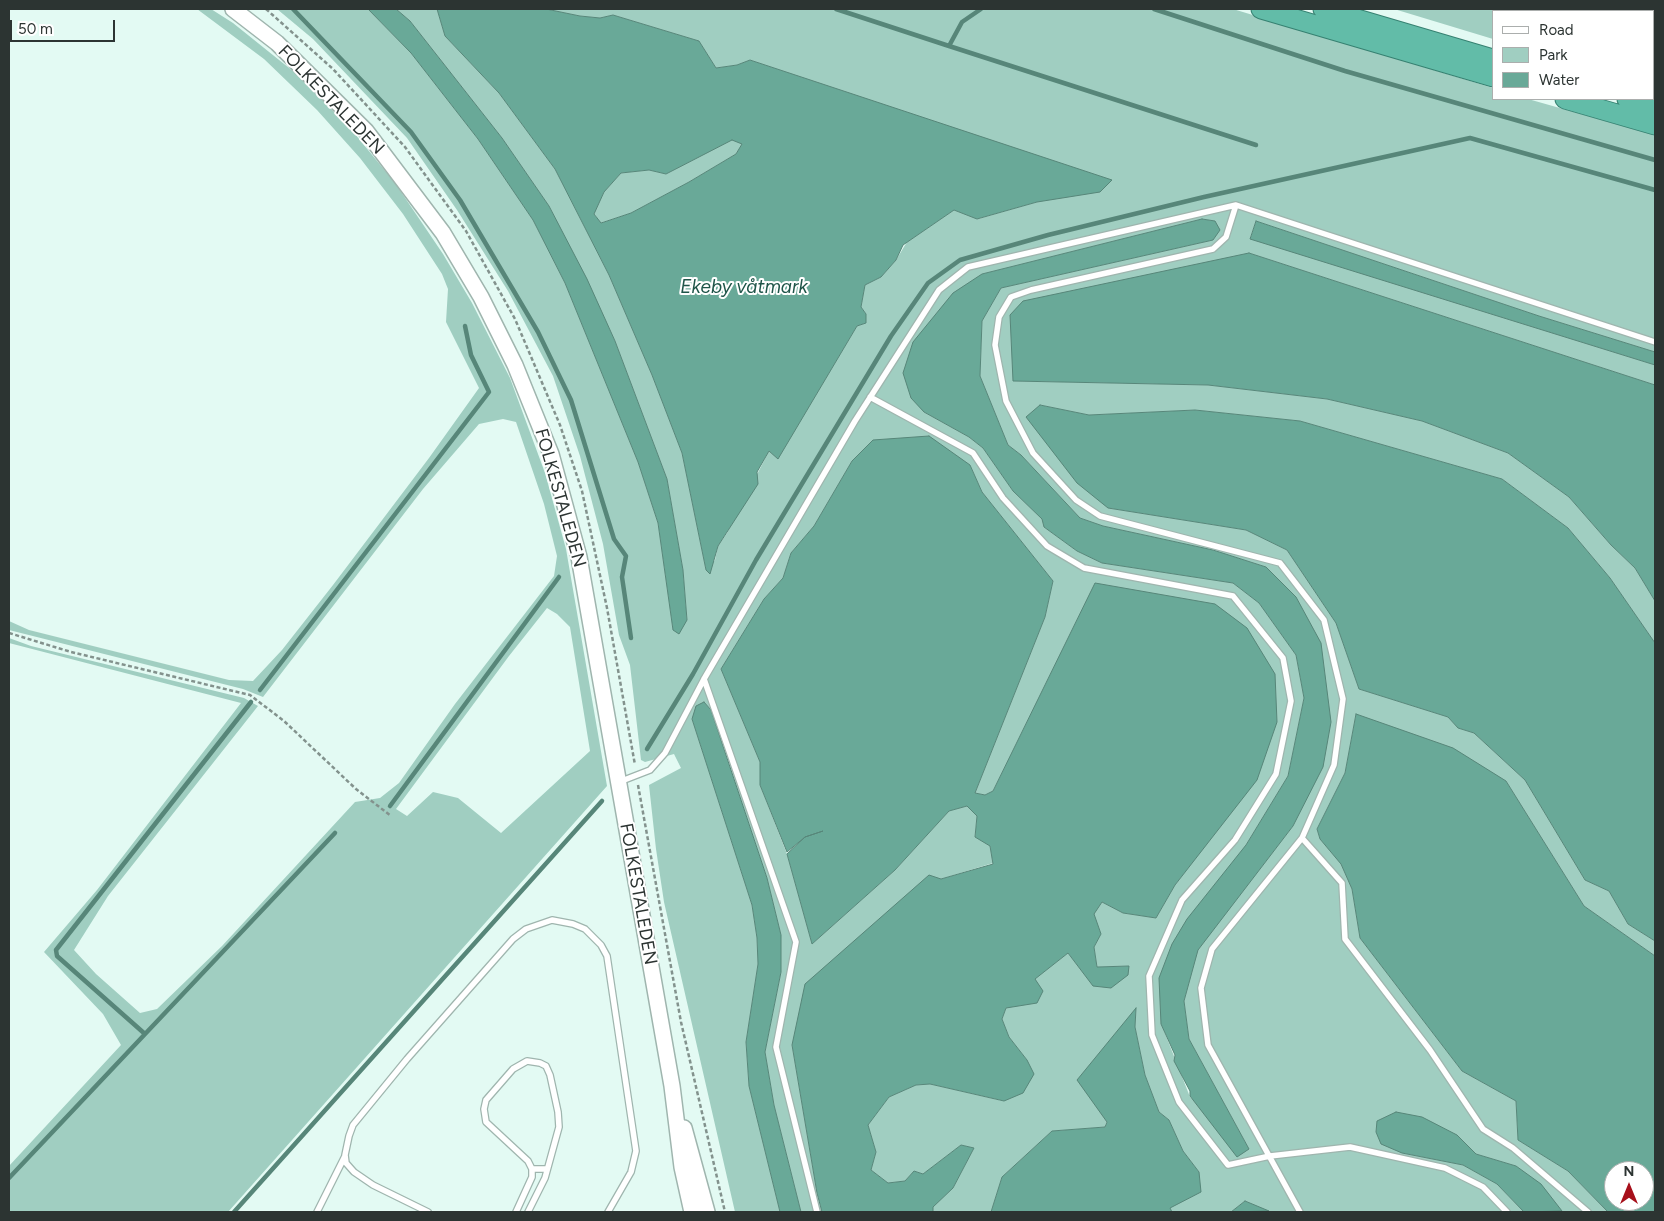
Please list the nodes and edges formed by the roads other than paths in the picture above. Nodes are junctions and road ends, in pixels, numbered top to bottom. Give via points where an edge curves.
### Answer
1 (233, 9) edge
2 (1262, 9) edge
3 (1323, 9) edge
4 (1492, 59) edge
5 (1492, 77) edge
6 (1568, 100) edge
7 (1630, 100) edge
8 (1655, 107) edge
9 (1655, 125) edge
10 (1236, 205) junction
11 (1655, 342) edge
12 (870, 397) junction
13 (704, 679) junction
14 (619, 782) junction
15 (1302, 838) junction
16 (672, 1086) junction
17 (345, 1155) junction
18 (1270, 1156) junction
19 (532, 1169) junction
20 (548, 1169) junction
21 (317, 1212) edge
22 (428, 1212) edge
23 (516, 1212) edge
24 (528, 1212) edge
25 (608, 1212) edge
26 (692, 1212) edge
27 (707, 1212) edge
28 (816, 1212) edge
29 (1300, 1212) edge
30 (1507, 1212) edge
31 (1588, 1212) edge

1 - 14 main road, FOLKESTALEDEN via 277,43 366,131 443,233 481,297 515,365 551,454 579,557
2 - 5 highway
3 - 4 highway
6 - 9 highway
7 - 8 highway
10 - 11 lane
10 - 12 lane via 968,267 940,290
10 - 15 lane via 1226,237 1213,249 1011,297 999,317 995,345 1006,401 1033,453 1076,500 1100,516 1280,563 1324,620 1343,699 1334,765
12 - 13 lane
12 - 18 lane via 973,453 1003,498 1047,546 1084,568 1233,596 1283,658 1291,701 1276,774 1235,840 1182,900 1149,976 1152,1035 1179,1102 1228,1165
13 - 14 lane via 665,753 650,770
13 - 28 lane via 796,942 776,1047
14 - 16 main road, FOLKESTALEDEN
15 - 18 lane via 1212,949 1201,988 1208,1045
15 - 31 lane via 1342,883 1345,939 1430,1050 1482,1129 1513,1148
16 - 26 main road, FOLKESTALEDEN via 682,1167
16 - 27 main road, FOLKESTALEDEN
17 - 21 lane
17 - 22 lane via 346,1163 354,1172
17 - 25 lane via 345,1145 353,1125 513,939 540,923 562,920 585,929 601,945 607,956 612,986 636,1151 630,1172
18 - 29 lane
18 - 30 lane via 1350,1147 1445,1168 1483,1187
19 - 20 lane
19 - 20 lane via 490,1127 484,1116 486,1100 512,1069 527,1061 546,1066 554,1088 559,1127
19 - 23 lane via 532,1177
20 - 24 lane

